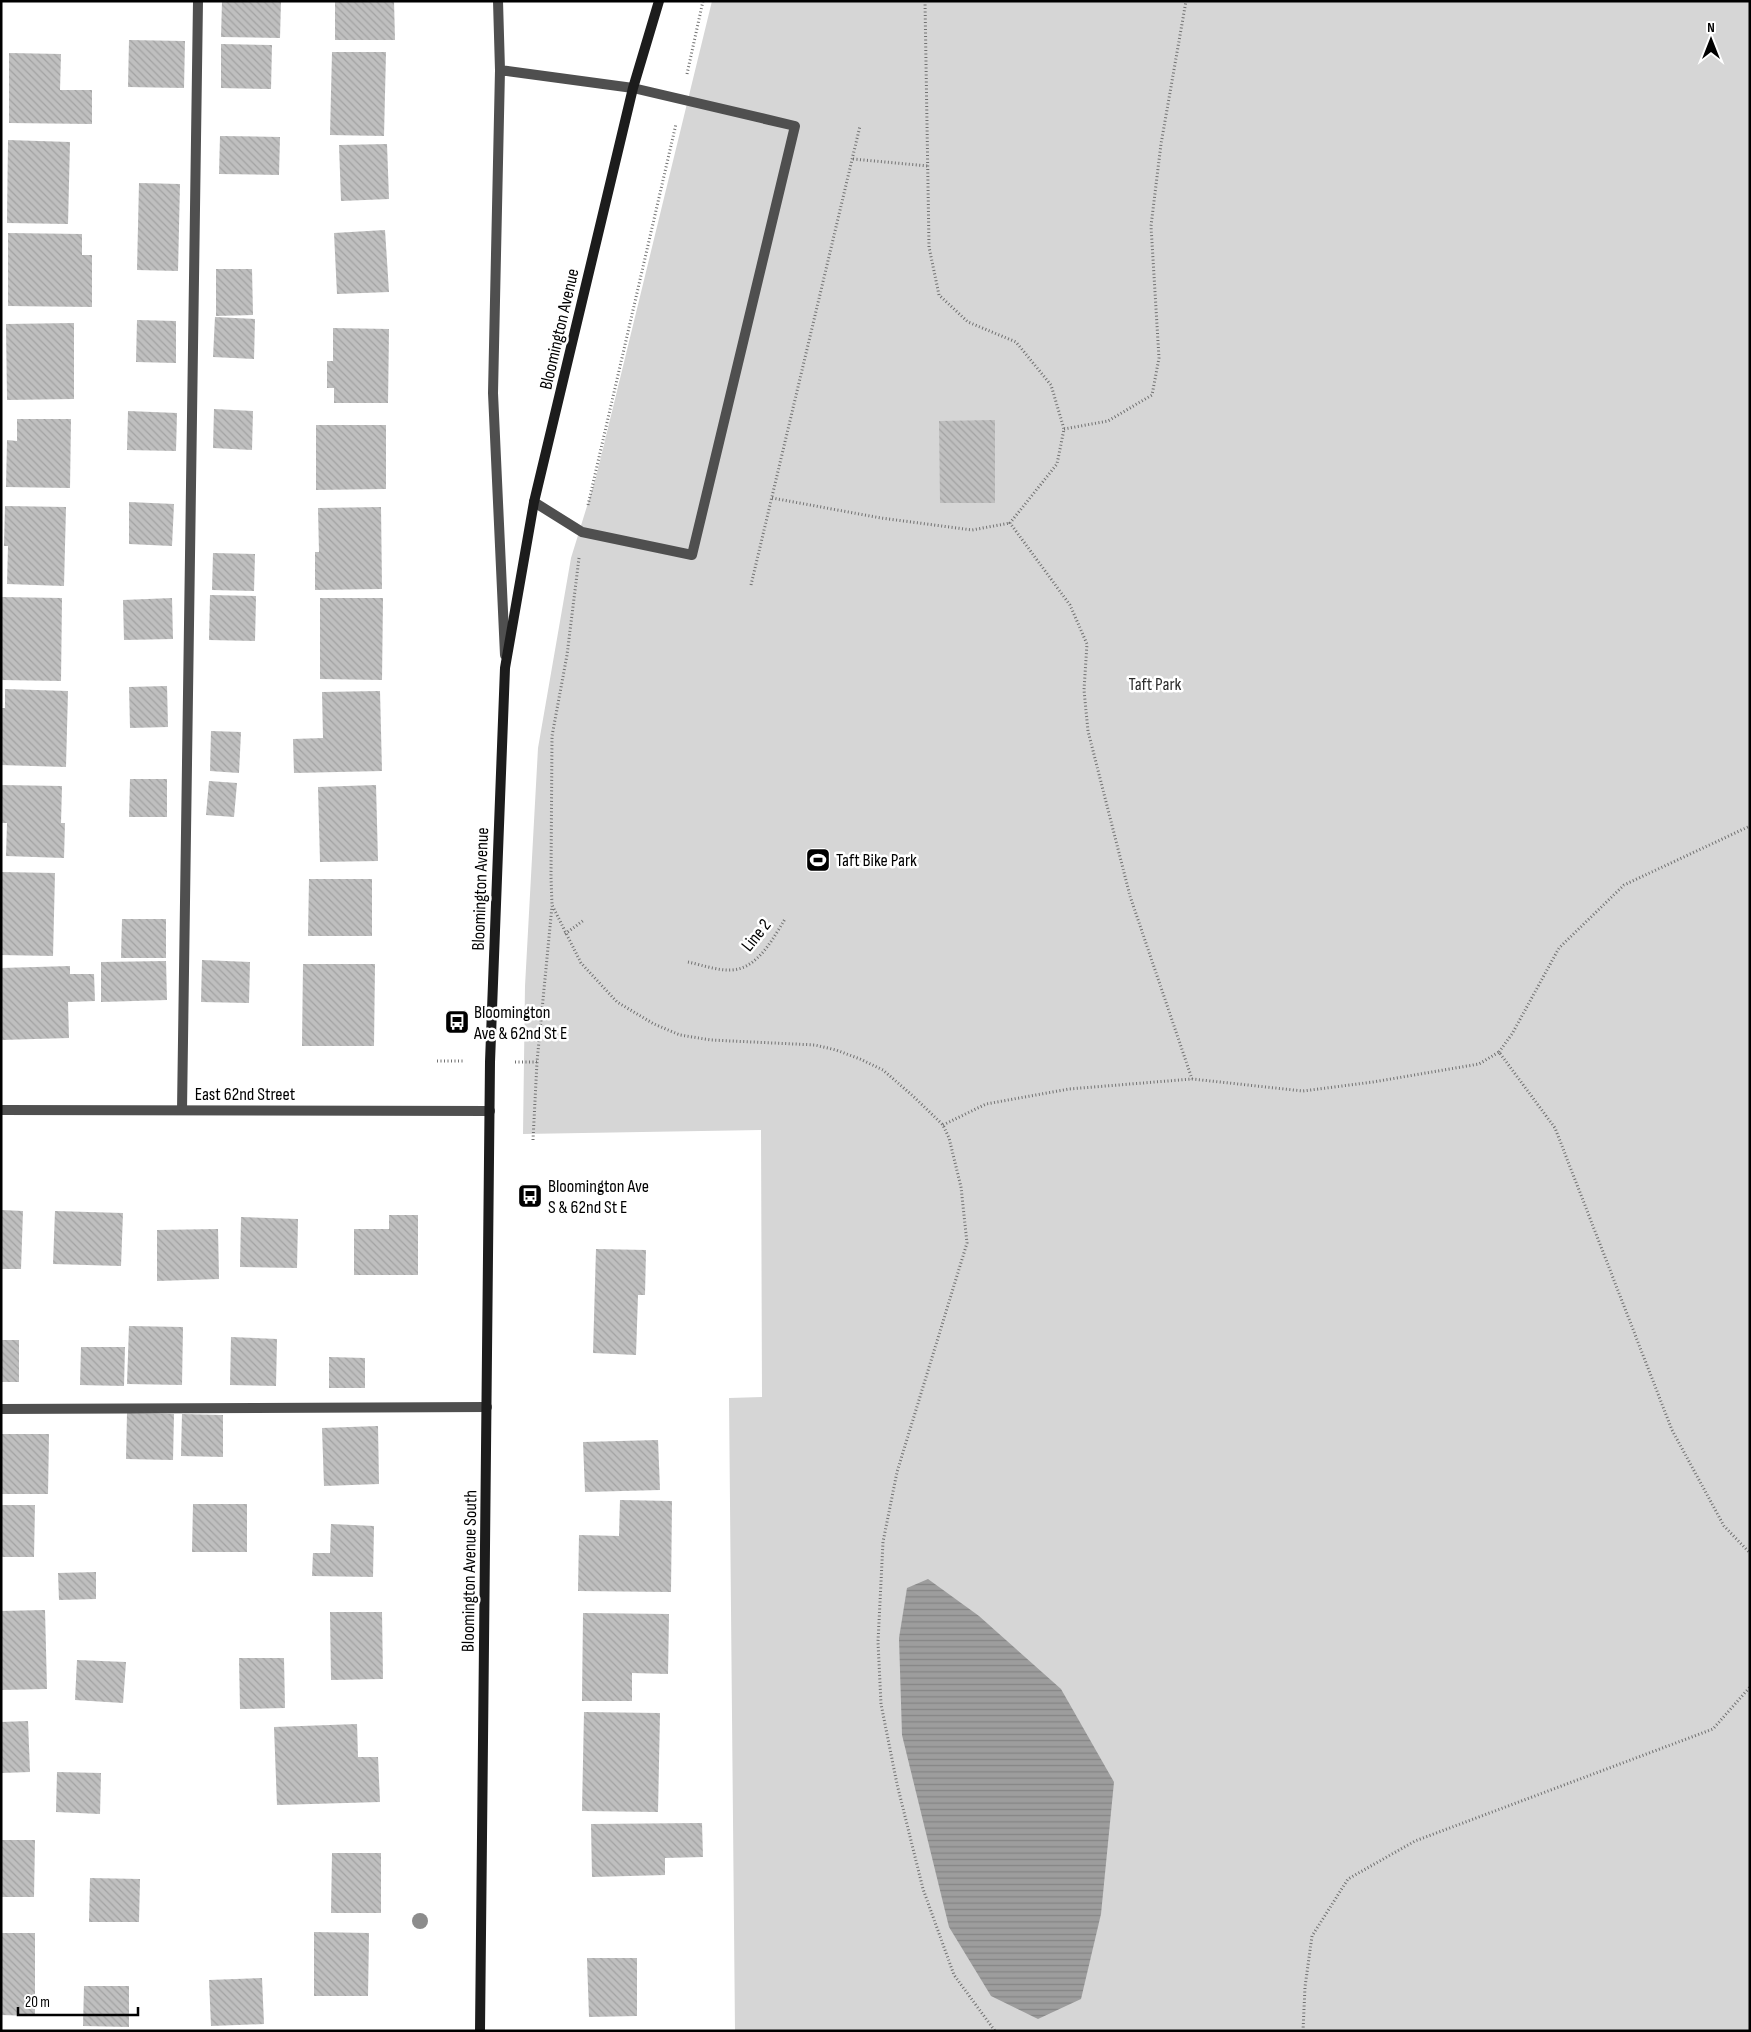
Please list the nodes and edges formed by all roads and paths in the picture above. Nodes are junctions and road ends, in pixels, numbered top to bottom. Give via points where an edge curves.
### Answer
1 (198, 1) edge
2 (498, 1) edge
3 (659, 1) edge
4 (703, 1) edge
5 (925, 1) edge
6 (1186, 1) edge
7 (500, 70) junction
8 (634, 88) junction
9 (681, 98) junction
10 (860, 126) dead end
11 (853, 159) junction
12 (928, 166) junction
13 (1064, 429) junction
14 (772, 498) junction
15 (534, 502) junction
16 (1010, 523) junction
17 (582, 532) junction
18 (751, 585) dead end
19 (505, 668) junction
20 (1750, 826) edge
21 (552, 906) junction
22 (584, 920) dead end
23 (785, 920) dead end
24 (565, 934) junction
25 (688, 962) dead end
26 (1499, 1052) junction
27 (1192, 1079) junction
28 (1, 1110) edge
29 (182, 1110) junction
30 (490, 1111) junction
31 (943, 1125) junction
32 (533, 1140) dead end
33 (487, 1408) junction
34 (1, 1409) edge
35 (1750, 1553) edge
36 (1750, 1687) edge
37 (480, 2031) edge
38 (995, 2031) edge
39 (1304, 2031) edge

1 - 29 street
2 - 7 street, Bloomington Avenue
3 - 8 street, Bloomington Avenue
4 - 9 path
5 - 12 path
6 - 13 path via 1161,144 1151,226 1159,358 1152,396 1108,422
7 - 8 street
7 - 19 street, Bloomington Avenue via 494,393
8 - 9 street
8 - 15 street, Bloomington Avenue
9 - 17 path
9 - 17 street via 795,126 692,555
10 - 11 path
11 - 12 path
11 - 14 path
12 - 13 path via 929,247 939,295 968,322 1016,342 1051,385
13 - 16 path via 1057,464
14 - 16 path via 881,518 972,530
14 - 18 path
15 - 17 street
15 - 19 street, Bloomington Avenue
16 - 27 path via 1070,605 1087,644 1084,690 1088,731 1130,896
17 - 21 path via 567,655 552,736
19 - 30 street, Bloomington Avenue
20 - 26 path via 1624,886 1559,948
21 - 24 path
21 - 32 path
22 - 24 path
23 - 25 path, Line 2 via 762,953 737,970
24 - 31 path via 581,963 598,984 617,1002 654,1024 680,1035 711,1040 786,1042 836,1050 883,1070
26 - 27 path via 1479,1064 1302,1091
26 - 35 path via 1554,1128 1672,1430 1724,1526
27 - 31 path via 1069,1089 986,1104
28 - 29 street, East 62nd Street
29 - 30 street, East 62nd Street
30 - 33 street, Bloomington Avenue South
31 - 38 path via 950,1138 961,1187 967,1243 897,1472 883,1542 878,1642 881,1704 923,1889 954,1975
33 - 34 street
33 - 37 street, Bloomington Avenue South
36 - 39 path via 1712,1729 1416,1841 1348,1880 1312,1936 1305,1987

